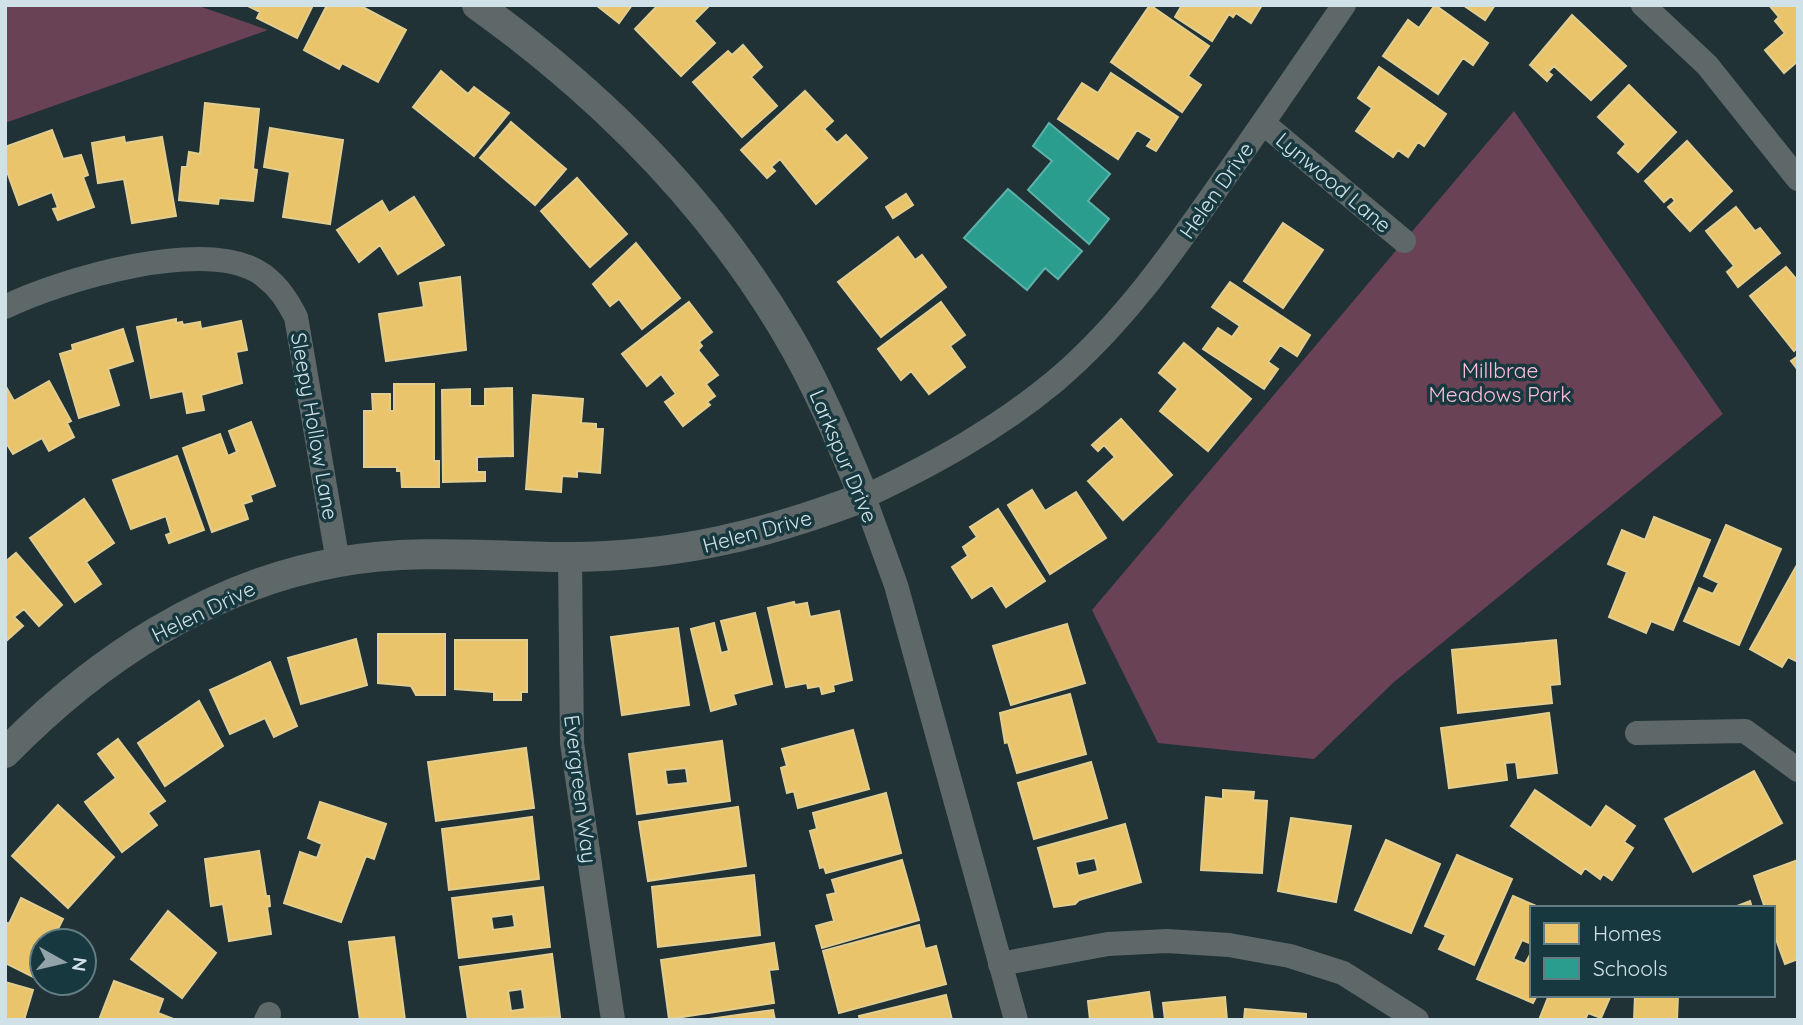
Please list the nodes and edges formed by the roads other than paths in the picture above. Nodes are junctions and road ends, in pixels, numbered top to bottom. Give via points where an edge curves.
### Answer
1 (477, 5) edge
2 (1344, 5) edge
3 (1643, 5) edge
4 (1263, 122) junction
5 (1798, 179) edge
6 (1404, 241) dead end
7 (5, 307) edge
8 (864, 497) junction
9 (569, 557) junction
10 (338, 562) junction
11 (1637, 733) dead end
12 (5, 753) edge
13 (1798, 770) edge
14 (1000, 964) junction
15 (612, 1020) edge
16 (1016, 1020) edge
17 (1417, 1020) edge

1 - 8 street, Larkspur Drive via 590,94 692,200 788,335 829,413
2 - 4 street, Helen Drive
3 - 5 street via 1707,65
4 - 6 street, Lynwood Lane
4 - 8 street, Helen Drive via 1177,246 1120,318 1055,381 998,425 933,464
7 - 10 street, Sleepy Hollow Lane via 70,281 128,265 183,260 232,263 261,274 283,293 296,317
8 - 9 street, Helen Drive via 748,537 636,554
8 - 14 street, Larkspur Drive via 896,585
9 - 10 street, Helen Drive via 458,552
9 - 15 street, Evergreen Way via 572,743
10 - 12 street, Helen Drive via 271,579 208,604 152,634 46,711
11 - 13 street via 1745,731
14 - 16 street, Larkspur Drive
14 - 17 street via 1108,944 1229,944 1343,973

